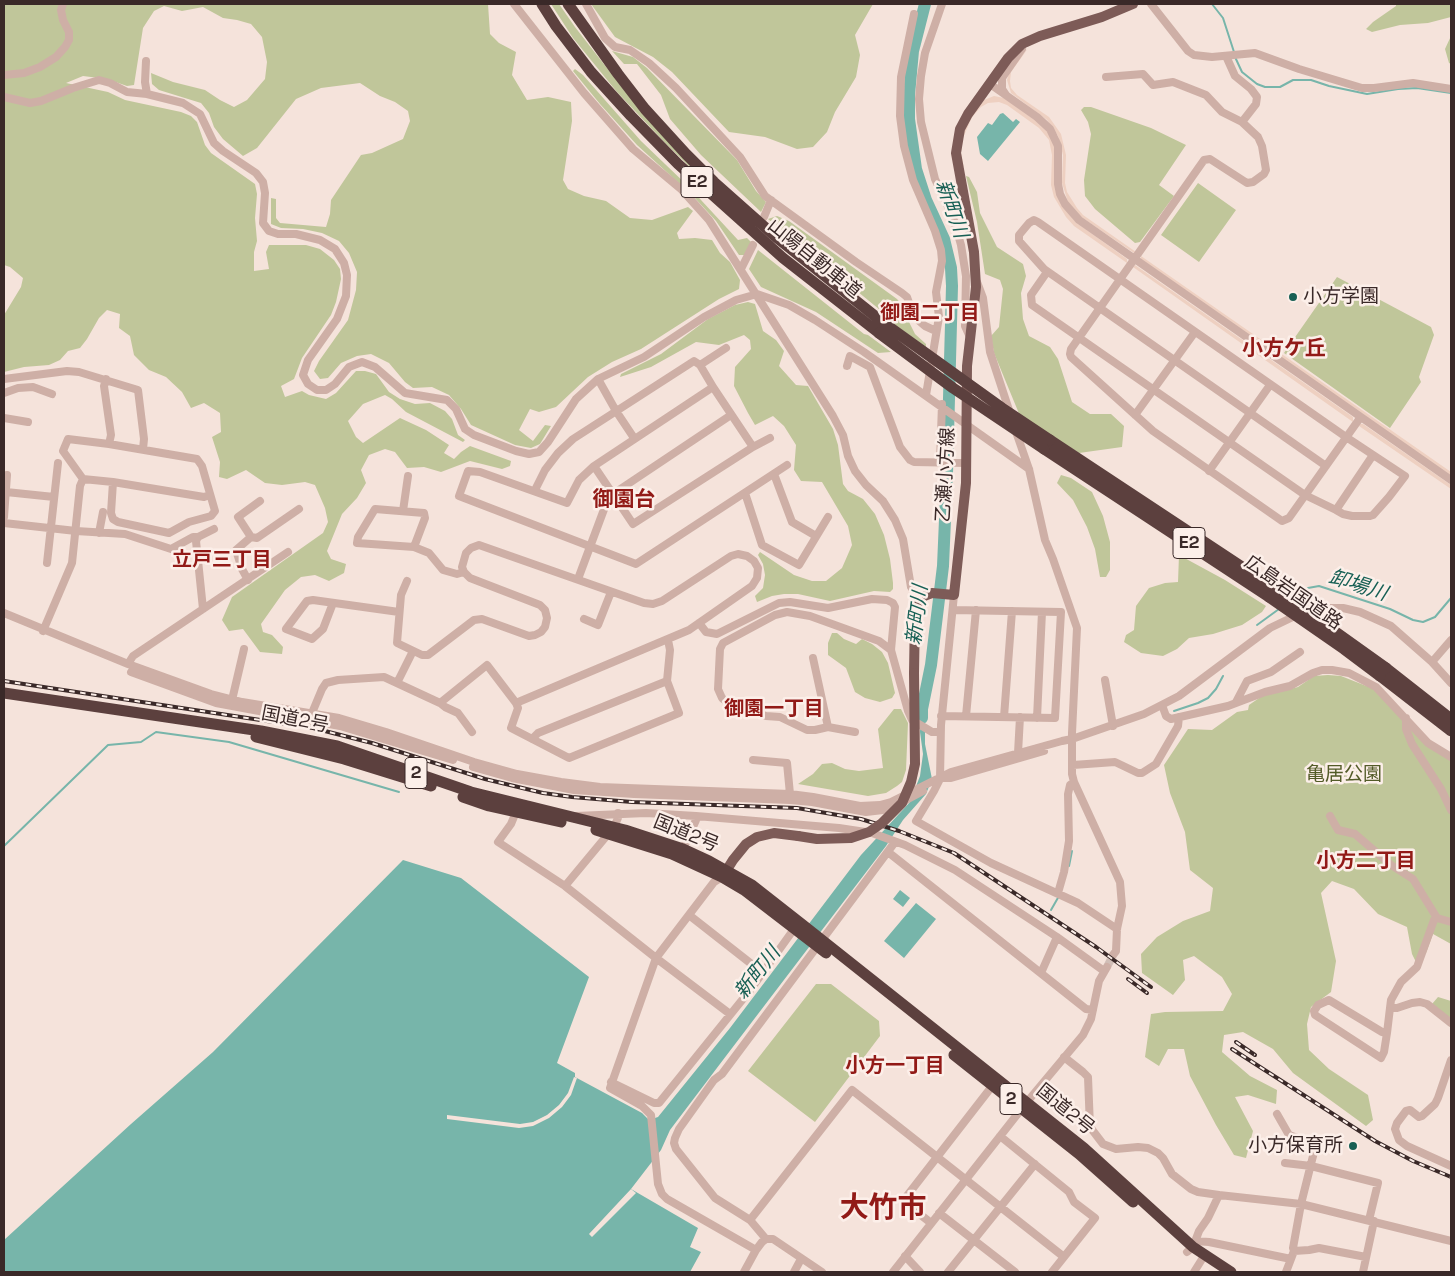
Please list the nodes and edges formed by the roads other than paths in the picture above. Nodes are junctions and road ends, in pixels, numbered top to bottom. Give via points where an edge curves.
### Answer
1 (63, 4) edge
2 (514, 4) edge
3 (542, 4) edge
4 (568, 4) edge
5 (586, 4) edge
6 (942, 4) edge
7 (1133, 4) edge
8 (1151, 4) edge
9 (914, 14) dead end
10 (1040, 36) junction
11 (1227, 56) junction
12 (146, 61) dead end
13 (4, 74) edge
14 (1106, 76) dead end
15 (990, 84) junction
16 (1451, 89) edge
17 (147, 94) junction
18 (4, 97) edge
19 (1009, 97) junction
20 (1242, 122) junction
21 (771, 200) junction
22 (764, 217) dead end
23 (753, 245) dead end
24 (1134, 259) junction
25 (741, 269) junction
26 (1047, 272) junction
27 (976, 280) junction
28 (1120, 280) junction
29 (757, 294) junction
30 (1100, 308) junction
31 (882, 329) junction
32 (936, 331) junction
33 (1195, 332) junction
34 (971, 338) junction
35 (1079, 338) junction
36 (726, 348) dead end
37 (1174, 360) junction
38 (700, 365) junction
39 (847, 366) dead end
40 (4, 379) edge
41 (106, 379) junction
42 (598, 379) junction
43 (1270, 385) junction
44 (713, 387) junction
45 (1154, 390) junction
46 (4, 393) edge
47 (52, 394) dead end
48 (926, 395) junction
49 (942, 405) junction
50 (616, 411) junction
51 (1250, 413) junction
52 (731, 415) junction
53 (1135, 415) junction
54 (4, 418) edge
55 (1360, 418) junction
56 (28, 422) dead end
57 (964, 423) junction
58 (1346, 437) junction
59 (634, 438) junction
60 (770, 438) dead end
61 (1229, 442) junction
62 (109, 444) junction
63 (753, 446) junction
64 (143, 449) junction
65 (1373, 455) junction
66 (941, 462) junction
67 (58, 463) dead end
68 (964, 463) junction
69 (787, 465) dead end
70 (594, 466) junction
71 (1326, 466) junction
72 (1029, 469) junction
73 (1210, 471) junction
74 (7, 474) dead end
75 (774, 474) junction
76 (408, 476) dead end
77 (83, 479) junction
78 (1451, 480) edge
79 (113, 482) junction
80 (1108, 486) junction
81 (535, 490) junction
82 (6, 492) junction
83 (745, 493) junction
84 (613, 494) junction
85 (210, 495) junction
86 (1305, 495) junction
87 (54, 496) junction
88 (260, 501) dead end
89 (4, 507) edge
90 (299, 509) dead end
91 (1336, 510) junction
92 (403, 511) junction
93 (103, 512) dead end
94 (4, 517) edge
95 (828, 517) dead end
96 (4, 522) edge
97 (50, 528) junction
98 (214, 529) dead end
99 (76, 531) junction
100 (99, 533) junction
101 (816, 536) junction
102 (198, 537) junction
103 (251, 537) junction
104 (590, 546) junction
105 (414, 547) junction
106 (288, 552) dead end
107 (47, 563) dead end
108 (464, 572) junction
109 (578, 579) junction
110 (248, 580) junction
111 (407, 581) dead end
112 (611, 592) junction
113 (952, 594) junction
114 (922, 599) junction
115 (333, 603) junction
116 (203, 609) junction
117 (953, 610) junction
118 (976, 610) junction
119 (1012, 611) junction
120 (398, 612) junction
121 (1042, 612) junction
122 (4, 613) edge
123 (584, 619) dead end
124 (699, 623) junction
125 (43, 630) junction
126 (668, 640) junction
127 (1451, 640) edge
128 (244, 649) dead end
129 (891, 650) junction
130 (414, 651) junction
131 (1300, 652) dead end
132 (813, 658) dead end
133 (1432, 662) junction
134 (130, 668) junction
135 (1105, 680) dead end
136 (667, 681) junction
137 (397, 682) junction
138 (1451, 683) edge
139 (4, 693) edge
140 (4, 700) edge
141 (232, 700) junction
142 (1236, 702) junction
143 (440, 703) junction
144 (516, 703) junction
145 (1162, 705) junction
146 (312, 713) junction
147 (941, 716) junction
148 (966, 716) junction
149 (1179, 716) junction
150 (1004, 717) junction
151 (1020, 717) junction
152 (1037, 718) junction
153 (1406, 718) junction
154 (1113, 726) junction
155 (828, 727) junction
156 (1450, 727) edge
157 (472, 732) dead end
158 (855, 732) dead end
159 (938, 732) junction
160 (1072, 739) junction
161 (532, 740) junction
162 (1018, 753) junction
163 (1451, 757) edge
164 (753, 760) dead end
165 (1073, 765) junction
166 (934, 782) junction
167 (1074, 782) junction
168 (790, 794) junction
169 (1451, 810) edge
170 (516, 812) junction
171 (618, 813) junction
172 (696, 816) junction
173 (1330, 816) dead end
174 (573, 817) junction
175 (611, 830) junction
176 (893, 841) junction
177 (683, 849) junction
178 (888, 852) junction
179 (724, 873) junction
180 (565, 886) junction
181 (1058, 893) junction
182 (689, 915) junction
183 (1437, 918) junction
184 (1451, 922) edge
185 (798, 928) junction
186 (1117, 929) junction
187 (1057, 937) junction
188 (819, 942) junction
189 (1114, 955) tunnel mouth
190 (656, 958) junction
191 (763, 973) junction
192 (1041, 973) junction
193 (1390, 1008) junction
194 (1093, 1010) junction
195 (730, 1014) junction
196 (1451, 1023) edge
197 (1387, 1033) junction
198 (1064, 1057) junction
199 (1451, 1060) edge
200 (611, 1082) junction
201 (993, 1085) junction
202 (1024, 1105) junction
203 (1277, 1114) dead end
204 (1000, 1136) junction
205 (937, 1157) junction
206 (1035, 1164) junction
207 (1285, 1164) dead end
208 (1311, 1166) junction
209 (1451, 1166) edge
210 (966, 1180) junction
211 (1218, 1195) junction
212 (1301, 1204) junction
213 (1000, 1207) junction
214 (939, 1213) junction
215 (750, 1220) junction
216 (1372, 1220) junction
217 (931, 1223) junction
218 (766, 1239) junction
219 (974, 1240) junction
220 (1451, 1241) edge
221 (1192, 1247) junction
222 (756, 1250) junction
223 (1293, 1255) junction
224 (905, 1256) junction
225 (1366, 1257) junction
226 (1064, 1258) junction
227 (801, 1259) junction
228 (1200, 1264) edge
229 (744, 1272) edge
230 (794, 1272) edge
231 (822, 1272) edge
232 (893, 1272) edge
233 (920, 1272) edge
234 (948, 1272) edge
235 (1015, 1272) edge
236 (1052, 1272) edge
237 (1216, 1272) edge
238 (1231, 1272) edge
239 (1286, 1272) edge
240 (1363, 1272) edge

1 - 13 street via 63,20 69,32 66,47 40,67 24,73
2 - 25 street via 633,149 682,190 709,220
3 - 31 highway, 山陽自動車道 / E2 via 591,72 678,164 783,258
4 - 31 highway, 山陽自動車道 / E2 via 618,74 686,154
5 - 21 street via 605,38 649,63 676,88 740,157
6 - 34 street via 925,53 919,99 921,122 935,178 961,245 966,276 965,326
7 - 10 main road, 乙瀬小方線
8 - 11 street via 1188,52 1203,57
9 - 32 street via 901,77 900,116 913,180 941,250
10 - 15 main road, 乙瀬小方線 via 1014,51
10 - 19 street via 1028,42 1005,73 1002,89
11 - 16 street via 1255,53 1362,88 1413,83
11 - 20 street via 1235,76 1257,97 1256,104
12 - 17 street
14 - 20 street via 1144,74 1153,85 1175,83 1206,96 1222,112
15 - 19 street
15 - 27 main road, 乙瀬小方線 via 964,121 957,145
17 - 18 street via 127,92 99,80 41,102
17 - 42 street via 194,108 214,143 256,173 264,182 262,223 269,231 320,240 334,249 344,263 348,275 346,296 336,319 308,360 303,375 312,387 326,390 349,367 362,362 375,367 405,394 447,400 456,409 465,429 474,435 529,454 539,452 576,399
19 - 24 street via 1044,122 1055,137 1060,194 1071,213
20 - 24 street via 1261,141 1265,172 1247,183 1206,158
21 - 22 street
21 - 32 street via 902,293 918,320
23 - 25 street
24 - 28 street
24 - 55 street
25 - 29 street
26 - 28 street via 1018,241 1032,220
26 - 30 street
26 - 35 street via 1031,294 1031,303
27 - 34 main road, 乙瀬小方線
27 - 72 street via 983,298 990,352
28 - 30 street
28 - 33 street
29 - 42 street via 736,300 704,317 644,357
29 - 48 street via 789,305 815,320
29 - 114 street via 833,416 855,471 895,520 903,540 911,587
30 - 35 street
30 - 37 street
31 - 80 highway, 山陽自動車道 / E2, bridge via 990,413
31 - 80 highway, 山陽自動車道 / E2, bridge via 1091,467
32 - 48 street
33 - 37 street
33 - 43 street
34 - 57 main road, 乙瀬小方線
35 - 45 street
35 - 53 street via 1070,350 1071,357
36 - 38 street
37 - 45 street
37 - 51 street
38 - 44 street
38 - 50 street via 694,361
39 - 66 street via 850,356 870,367 906,457 914,462
40 - 41 street via 67,371
41 - 62 street
41 - 64 street via 138,390
42 - 50 street
43 - 51 street
43 - 58 street
44 - 52 street
44 - 59 street
45 - 53 street
45 - 61 street
46 - 47 street via 33,387
48 - 49 street
49 - 57 street
49 - 66 street
50 - 59 street
50 - 81 street via 573,439 558,453
51 - 61 street
51 - 71 street
52 - 63 street
52 - 84 street
53 - 73 street
54 - 56 street
55 - 58 street
55 - 78 street
57 - 68 main road, 乙瀬小方線
57 - 72 street
58 - 65 street
58 - 71 street
59 - 70 street
60 - 63 street
61 - 73 street
61 - 86 street
62 - 64 street
62 - 77 street via 68,439 63,451
63 - 84 street via 633,524
64 - 85 street via 196,459 202,466
65 - 91 street
65 - 91 street via 1406,476 1373,515 1352,516
66 - 68 street
67 - 87 street
68 - 113 main road, 乙瀬小方線
69 - 75 street
70 - 81 street via 579,480 568,503
70 - 84 street
71 - 86 street
72 - 160 street via 1045,540 1077,628
73 - 86 street via 1281,521 1288,519
74 - 82 street
75 - 83 street
75 - 101 street via 792,522
76 - 92 street
77 - 79 street
77 - 99 street
79 - 85 street via 204,497
79 - 85 street via 110,513 113,519 169,533 189,522 211,516 215,511
80 - 156 highway, 広島岩国道路 / E2, bridge via 1271,592 1344,649 1383,672
81 - 104 street via 468,471 459,496
82 - 87 street
82 - 89 street
83 - 101 street via 762,545 799,565
83 - 104 street via 636,564
84 - 104 street
86 - 91 street
87 - 97 street
88 - 103 street via 238,517
89 - 94 street
90 - 103 street via 257,538
92 - 105 street via 424,513
92 - 105 street via 375,508 357,543
93 - 100 street
95 - 101 street
96 - 97 street
97 - 99 street
97 - 107 street
98 - 102 street
99 - 100 street
99 - 125 street via 72,563
100 - 102 street via 125,534 171,549
102 - 116 street
103 - 110 street via 236,550
104 - 109 street
105 - 108 street via 429,553 443,570 457,574
106 - 110 street
108 - 109 street via 462,567 466,553 479,545
108 - 130 street via 470,578 540,605 547,618 545,627 529,636 482,618 474,620 428,655
109 - 112 street
110 - 116 street
111 - 120 street
112 - 123 street via 598,625
112 - 124 street via 644,603 662,602 731,556 738,554 754,560 758,568 752,586
113 - 114 main road via 932,593
113 - 117 street
114 - 179 main road, bridge via 915,613 914,764 902,803 882,824 852,838 817,839 774,833 757,837 746,844
115 - 115 street via 307,601 286,629 312,639 323,629
115 - 120 street
116 - 134 street via 133,656
117 - 118 street
117 - 147 street
118 - 119 street
118 - 148 street
119 - 121 street
119 - 150 street
120 - 130 street via 397,644
121 - 152 street
121 - 152 street via 1061,612 1055,718
122 - 125 street
124 - 126 street
124 - 129 street via 706,632 717,634 779,603 828,608 881,599 892,602 895,607
125 - 134 street
126 - 136 street
126 - 144 street
127 - 133 street
128 - 141 street
129 - 155 street via 879,640 810,616 787,612 722,643 718,689 726,703 766,716 786,718 807,730
129 - 159 street via 912,720
130 - 137 street
131 - 142 street via 1271,672 1247,681
132 - 155 street
133 - 138 street
133 - 145 street via 1378,618 1343,608 1324,608 1298,614 1270,628 1179,696
134 - 141 street
134 - 166 street via 216,703 340,726 512,778 574,790 790,800 866,812 893,807
135 - 154 street
136 - 161 street via 538,733
136 - 161 street via 679,713 569,758
137 - 143 street
137 - 146 street via 376,677 326,683
139 - 174 highway, 国道2号 / 2 via 261,731 337,746 470,792
140 - 170 highway, 国道2号 / 2 via 256,737 344,759
141 - 146 street
142 - 149 street
142 - 153 street via 1290,686 1313,673 1332,670 1349,673 1376,687
143 - 144 street via 487,665
143 - 157 street via 458,713
144 - 161 street via 518,708 511,728
145 - 149 street via 1166,716 1171,719
145 - 154 street
146 - 168 street via 339,718 517,774 561,782 635,789
147 - 148 street
147 - 159 street
148 - 150 street
149 - 165 street via 1178,726 1156,764 1138,774 1114,762
150 - 151 street
151 - 152 street
151 - 162 street
153 - 163 street via 1428,743
153 - 169 street via 1412,744
154 - 160 street
155 - 158 street
159 - 166 street
160 - 162 street
160 - 165 street
160 - 166 street via 1054,748
162 - 166 street via 951,772
164 - 168 street via 787,763
165 - 167 street
166 - 168 street via 891,802 860,806
166 - 181 street via 934,791 916,820 991,863
167 - 181 street via 1068,794 1069,841
167 - 186 street via 1120,882 1122,906
170 - 175 highway, 国道2号 / 2
170 - 180 street via 498,842
171 - 172 street
171 - 174 street
171 - 175 street
172 - 176 street via 839,828 872,833
172 - 177 street
173 - 183 street via 1338,830 1355,834 1413,879
174 - 175 highway, 国道2号 / 2
175 - 177 highway, 国道2号 / 2
175 - 179 highway, 国道2号 / 2
175 - 180 street
176 - 178 street
176 - 187 street via 956,870
177 - 179 highway, 国道2号 / 2
178 - 188 street
178 - 192 street
179 - 182 street
179 - 185 highway, 国道2号 / 2 via 752,885
180 - 190 street
181 - 186 street
182 - 190 street
182 - 191 street
183 - 184 street
183 - 193 street via 1417,967 1401,982
185 - 188 highway, 国道2号 / 2
185 - 191 street
186 - 189 street
187 - 192 street
187 - 194 street via 1105,969 1096,989
188 - 201 highway, 国道2号 / 2
188 - 202 highway, 国道2号 / 2
188 - 215 street via 722,1074 714,1080 675,1138 676,1149 715,1198
190 - 195 street
190 - 200 street
191 - 195 street
192 - 194 street via 1086,1009
193 - 196 street via 1412,1003 1427,1004
193 - 197 street
194 - 198 street via 1088,1026
195 - 200 street via 659,1103
197 - 197 street via 1381,1058 1315,1015 1314,1011 1329,1000
198 - 202 street
198 - 211 street via 1088,1077 1090,1127 1103,1144 1116,1149 1148,1148 1163,1158 1172,1174 1191,1189
199 - 209 street via 1434,1104 1422,1116 1406,1111 1395,1129 1399,1140 1407,1146
200 - 222 street via 610,1088 645,1108 651,1115 658,1184 662,1194
201 - 202 highway, 国道2号 / 2
201 - 205 street
202 - 204 street
202 - 221 highway, 国道2号 / 2 via 1084,1148
203 - 208 street via 1288,1136 1316,1144
204 - 206 street
204 - 210 street
205 - 210 street
205 - 215 street via 852,1090
205 - 217 street via 903,1201
206 - 213 street
206 - 226 street via 1095,1218
207 - 208 street
208 - 212 street
208 - 216 street via 1378,1183
210 - 213 street
210 - 214 street
211 - 212 street
211 - 221 street
212 - 216 street
212 - 223 street
213 - 219 street
213 - 226 street
214 - 217 street
214 - 219 street
215 - 218 street
216 - 220 street
216 - 225 street
217 - 224 street
218 - 222 street
218 - 227 street via 773,1239
219 - 234 street
219 - 235 street
221 - 223 street via 1209,1242
221 - 228 highway, 国道2号 / 2
222 - 229 street
223 - 225 street via 1319,1248
223 - 239 street
224 - 232 street
224 - 233 street
225 - 240 street
226 - 236 street
227 - 230 street
227 - 231 street
228 - 237 highway, 国道2号 / 2
228 - 238 highway, 国道2号 / 2

